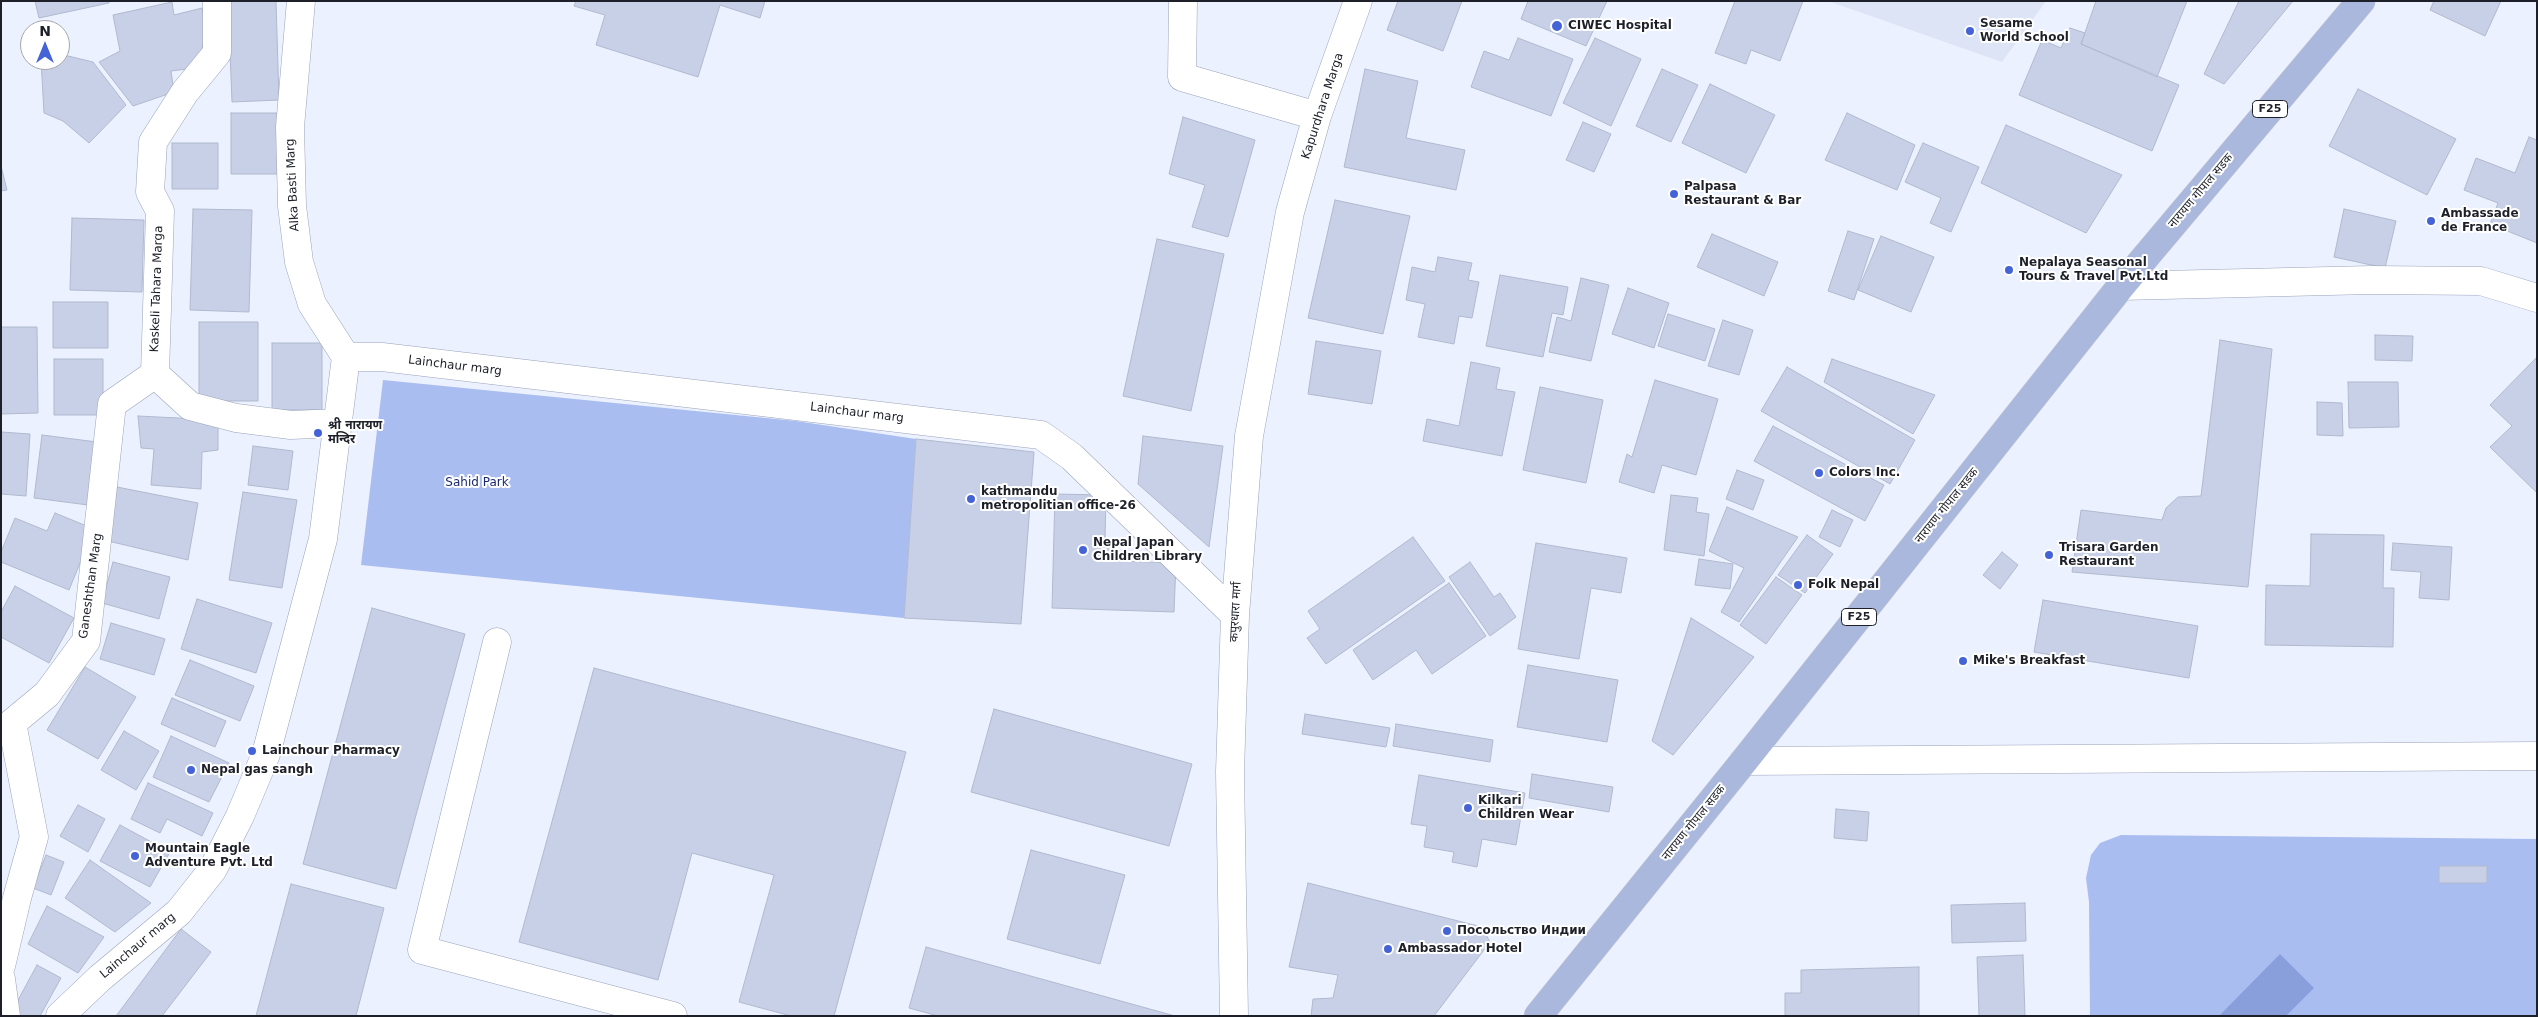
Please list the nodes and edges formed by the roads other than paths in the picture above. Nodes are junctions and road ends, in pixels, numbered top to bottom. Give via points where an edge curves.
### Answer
1 (217, 1) edge
2 (301, 1) edge
3 (1183, 1) edge
4 (1358, 1) edge
5 (2361, 1) edge
6 (1317, 116) junction
7 (1290, 212) joint
8 (2121, 286) junction
9 (2537, 298) edge
10 (346, 357) junction
11 (155, 374) junction
12 (338, 424) junction
13 (1235, 615) junction
14 (497, 642) dead end
15 (2537, 756) edge
16 (1744, 761) junction
17 (1, 966) edge
18 (1, 979) edge
19 (6, 1016) edge
20 (60, 1016) edge
21 (673, 1016) edge
22 (1234, 1016) edge
23 (1538, 1016) edge

1 - 11 street, Kaskeli Tahara Marga via 217,53 184,92 153,142 150,192 160,211
2 - 10 street, Alka Basti Marg via 290,127 292,206 298,262 312,304
3 - 6 street via 1182,77
4 - 6 street, Kapurdhara Marga
5 - 8 main road, नारायण गोपाल सडक / F25
6 - 7 street, Kapurdhara Marga
7 - 13 street, कपुरधारा मार्ग via 1249,436
8 - 9 street via 2371,280 2482,281
8 - 16 main road, नारायण गोपाल सडक / F25
10 - 12 street, Lainchaur marg
10 - 13 street, Lainchaur marg via 382,356 1041,435 1072,457
11 - 12 street via 190,406 236,418 292,425
11 - 17 street, Ganeshthan Marg via 112,404 86,641 48,694 12,723 34,837
12 - 20 street, Lainchaur marg via 323,539 266,754 240,816 213,869 179,912
13 - 22 street, कपुरधारा मार्ग via 1230,772
14 - 21 street via 422,950
15 - 16 street
16 - 23 main road, नारायण गोपाल सडक / F25
18 - 19 street

